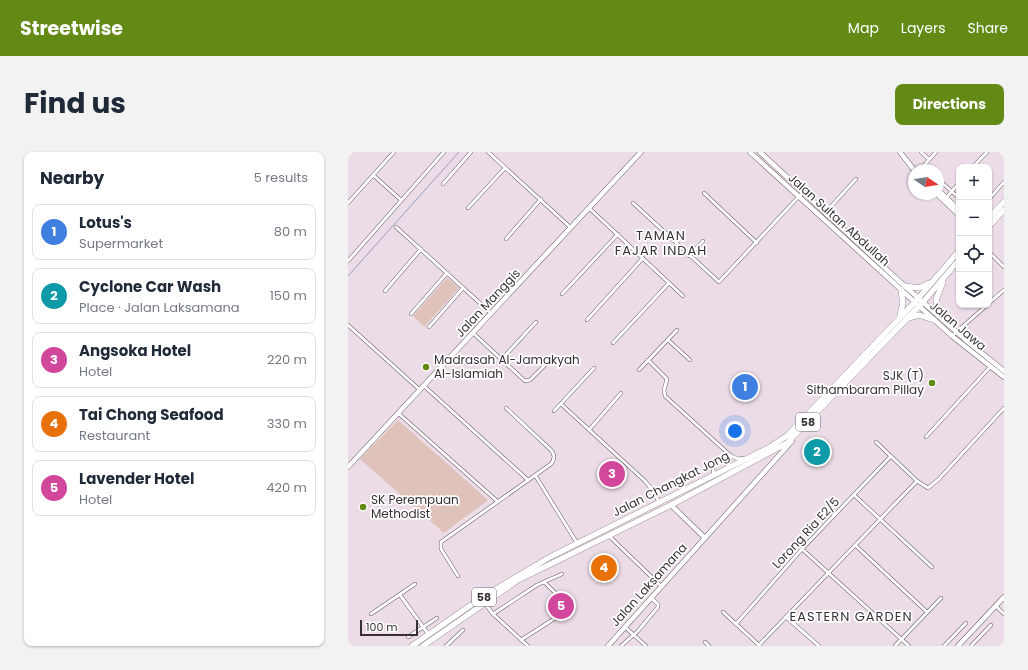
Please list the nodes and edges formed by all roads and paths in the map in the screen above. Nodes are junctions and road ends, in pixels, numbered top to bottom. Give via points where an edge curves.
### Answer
1 (394, 152) edge
2 (444, 152) edge
3 (471, 152) edge
4 (488, 152) edge
5 (641, 152) edge
6 (750, 152) edge
7 (760, 152) edge
8 (900, 152) edge
9 (904, 152) edge
10 (921, 152) edge
11 (936, 152) edge
12 (986, 152) edge
13 (929, 159) junction
14 (909, 164) edge
15 (914, 164) edge
16 (925, 164) edge
17 (976, 164) edge
18 (505, 168) junction
19 (374, 175) junction
20 (856, 179) dead end
21 (1004, 182) edge
22 (443, 184) dead end
23 (944, 185) edge
24 (956, 187) edge
25 (803, 192) junction
26 (952, 192) junction
27 (704, 193) dead end
28 (956, 195) edge
29 (992, 196) edge
30 (799, 197) junction
31 (541, 199) junction
32 (401, 200) junction
33 (945, 200) junction
34 (1004, 202) edge
35 (348, 203) edge
36 (633, 203) dead end
37 (468, 208) dead end
38 (589, 208) junction
39 (956, 208) edge
40 (1004, 210) edge
41 (956, 212) edge
42 (826, 213) junction
43 (992, 215) edge
44 (992, 223) edge
45 (396, 227) dead end
46 (570, 227) junction
47 (618, 234) junction
48 (506, 239) dead end
49 (703, 241) dead end
50 (757, 243) junction
51 (421, 249) junction
52 (956, 254) edge
53 (992, 255) edge
54 (689, 256) junction
55 (643, 258) junction
56 (348, 261) edge
57 (956, 264) edge
58 (1004, 267) edge
59 (447, 273) junction
60 (948, 273) junction
61 (932, 282) junction
62 (670, 283) junction
63 (464, 288) junction
64 (903, 288) junction
65 (1004, 290) edge
66 (385, 291) dead end
67 (562, 294) dead end
68 (683, 296) dead end
69 (992, 300) edge
70 (919, 302) junction
71 (984, 308) edge
72 (411, 314) dead end
73 (492, 314) junction
74 (902, 318) junction
75 (936, 318) junction
76 (587, 320) dead end
77 (536, 322) dead end
78 (348, 325) edge
79 (429, 327) dead end
80 (677, 330) dead end
81 (957, 332) junction
82 (474, 334) junction
83 (952, 336) junction
84 (668, 340) junction
85 (613, 343) dead end
86 (502, 359) junction
87 (648, 360) junction
88 (690, 360) dead end
89 (990, 363) junction
90 (545, 365) dead end
91 (594, 368) dead end
92 (639, 370) dead end
93 (1004, 371) edge
94 (1004, 377) edge
95 (422, 388) junction
96 (621, 393) dead end
97 (561, 404) junction
98 (506, 408) dead end
99 (1004, 408) edge
100 (554, 411) dead end
101 (398, 413) junction
102 (589, 430) junction
103 (795, 436) junction
104 (926, 437) dead end
105 (876, 442) dead end
106 (728, 453) junction
107 (731, 456) junction
108 (891, 456) junction
109 (750, 457) junction
110 (348, 467) edge
111 (724, 470) junction
112 (535, 475) junction
113 (714, 475) junction
114 (528, 480) junction
115 (917, 481) junction
116 (704, 488) junction
117 (685, 490) junction
118 (854, 495) junction
119 (497, 501) junction
120 (658, 502) junction
121 (672, 505) junction
122 (880, 519) junction
123 (609, 536) junction
124 (705, 538) junction
125 (577, 543) junction
126 (856, 545) junction
127 (802, 549) junction
128 (577, 551) junction
129 (559, 552) junction
130 (932, 567) dead end
131 (828, 572) junction
132 (562, 574) dead end
133 (458, 576) dead end
134 (544, 582) junction
135 (415, 584) dead end
136 (662, 586) junction
137 (400, 595) junction
138 (1004, 597) edge
139 (651, 598) junction
140 (941, 598) dead end
141 (483, 601) junction
142 (996, 606) junction
143 (723, 612) dead end
144 (927, 612) junction
145 (371, 614) dead end
146 (493, 614) junction
147 (1004, 614) edge
148 (786, 617) junction
149 (437, 618) dead end
150 (736, 624) junction
151 (966, 624) dead end
152 (991, 625) dead end
153 (423, 627) junction
154 (625, 627) junction
155 (463, 630) dead end
156 (428, 634) junction
157 (634, 634) junction
158 (408, 637) dead end
159 (902, 639) junction
160 (964, 639) junction
161 (521, 640) junction
162 (705, 642) dead end
163 (412, 646) edge
164 (424, 646) edge
165 (446, 646) edge
166 (528, 646) edge
167 (608, 646) edge
168 (621, 646) edge
169 (646, 646) edge
170 (709, 646) edge
171 (759, 646) edge
172 (819, 646) edge
173 (895, 646) edge
174 (909, 646) edge
175 (944, 646) edge
176 (958, 646) edge
177 (971, 646) edge

1 - 19 street
2 - 32 street
3 - 22 street
4 - 18 street
5 - 38 street, Jalan Manggis
6 - 30 street, Jalan Sultan Abdullah
7 - 25 street, Jalan Sultan Abdullah
8 - 14 street
9 - 15 street
10 - 13 street
11 - 13 street
12 - 17 street
13 - 16 street
18 - 31 street
18 - 37 street
19 - 32 street
19 - 35 street
20 - 42 street
21 - 29 street
23 - 26 street
24 - 26 street
25 - 30 street
25 - 42 street, Jalan Sultan Abdullah
26 - 28 street
26 - 33 street
27 - 50 street
30 - 50 street
30 - 64 street, Jalan Sultan Abdullah
31 - 46 street
31 - 48 street
32 - 56 street
33 - 39 street
33 - 41 street
34 - 43 highway
36 - 54 street
38 - 46 street, Jalan Manggis
38 - 47 street
40 - 44 highway
42 - 64 street, Jalan Sultan Abdullah
45 - 51 street
46 - 73 street, Jalan Manggis
47 - 55 street
47 - 67 street
49 - 54 street
50 - 54 street via 719,282
51 - 59 street
51 - 66 street
52 - 61 highway, Jalan Changkat Jong / 58
53 - 58 street
55 - 62 street
55 - 76 street
57 - 60 highway, Jalan Changkat Jong / 58
59 - 63 street
59 - 72 street
60 - 70 highway, Jalan Changkat Jong / 58
60 - 75 highway via 938,293
61 - 64 highway via 919,288
61 - 70 highway, Jalan Changkat Jong / 58
62 - 68 street
62 - 85 street
63 - 73 street
63 - 79 street
64 - 70 street, Jalan Sultan Abdullah
64 - 74 highway
65 - 69 street
70 - 74 highway, Jalan Changkat Jong / 58
70 - 75 street, Jalan Jawa
71 - 81 street
73 - 82 street, Jalan Manggis
74 - 75 highway via 919,315
74 - 103 highway, Jalan Changkat Jong / 58
74 - 109 highway, Jalan Changkat Jong / 58 via 793,432
75 - 81 street, Jalan Jawa
75 - 83 street, Jalan Jawa
77 - 86 street
78 - 95 street
80 - 84 street
81 - 83 street
81 - 89 street, Jalan Jawa
82 - 86 street
82 - 95 street, Jalan Manggis
83 - 89 street, Jalan Jawa
84 - 87 street
84 - 88 street
86 - 90 street via 527,381
87 - 92 street
87 - 106 street via 667,379 665,396
89 - 93 street, Jalan Jawa
89 - 94 street, Jalan Jawa
89 - 104 street
91 - 97 street
95 - 101 street, Jalan Manggis
95 - 114 street
96 - 102 street
97 - 100 street
97 - 102 street
98 - 112 street via 554,454 551,464
99 - 115 street via 934,485 923,487
101 - 110 street, Jalan Manggis
101 - 119 street
102 - 120 street via 649,485
103 - 116 highway, Jalan Changkat Jong / 58 via 776,450
103 - 124 street, Jalan Laksamana
105 - 108 street
106 - 107 street
106 - 113 street via 712,464
107 - 109 street via 738,459
107 - 111 street
108 - 115 street
108 - 118 street, Lorong Ria E2/5
109 - 111 highway, Jalan Changkat Jong / 58
111 - 113 highway, Jalan Changkat Jong / 58
112 - 114 street
112 - 125 street
113 - 117 highway, Jalan Changkat Jong / 58
114 - 119 street
115 - 122 street
116 - 117 highway via 699,486
116 - 121 highway, Jalan Changkat Jong / 58
117 - 120 highway, Jalan Changkat Jong / 58
118 - 122 street
118 - 127 street, Lorong Ria E2/5
119 - 133 street via 441,542 441,549
120 - 125 highway, Jalan Changkat Jong / 58
121 - 123 highway, Jalan Changkat Jong / 58
121 - 124 street
122 - 126 street
122 - 130 street
123 - 128 highway, Jalan Changkat Jong / 58
123 - 136 street
124 - 136 street, Jalan Laksamana
125 - 129 highway, Jalan Changkat Jong / 58
126 - 131 street
126 - 144 street
127 - 131 street
127 - 150 street, Lorong Ria E2/5
128 - 129 highway via 562,554
128 - 141 highway, Jalan Changkat Jong / 58 via 518,580
129 - 141 highway, Jalan Changkat Jong / 58
131 - 148 street
131 - 159 street
132 - 134 street
134 - 146 street
134 - 161 street via 571,608
135 - 137 street
136 - 139 street, Jalan Laksamana
137 - 145 street
137 - 153 street
138 - 142 street
139 - 154 street, Jalan Laksamana
139 - 157 street via 658,607
140 - 144 street
141 - 146 street
141 - 156 highway, Jalan Changkat Jong / 58
141 - 164 highway, Jalan Changkat Jong / 58
142 - 147 street
142 - 160 street
143 - 150 street
144 - 159 street
146 - 161 street
148 - 171 street
148 - 172 street
149 - 153 street
150 - 171 street
151 - 175 street
152 - 177 street
153 - 156 street
153 - 158 street
154 - 157 street
154 - 167 street, Jalan Laksamana
155 - 165 street
156 - 163 highway, Jalan Changkat Jong / 58
157 - 168 street
157 - 169 street
159 - 173 street
159 - 174 street
160 - 176 street
160 - 177 street
161 - 166 street
162 - 170 street

